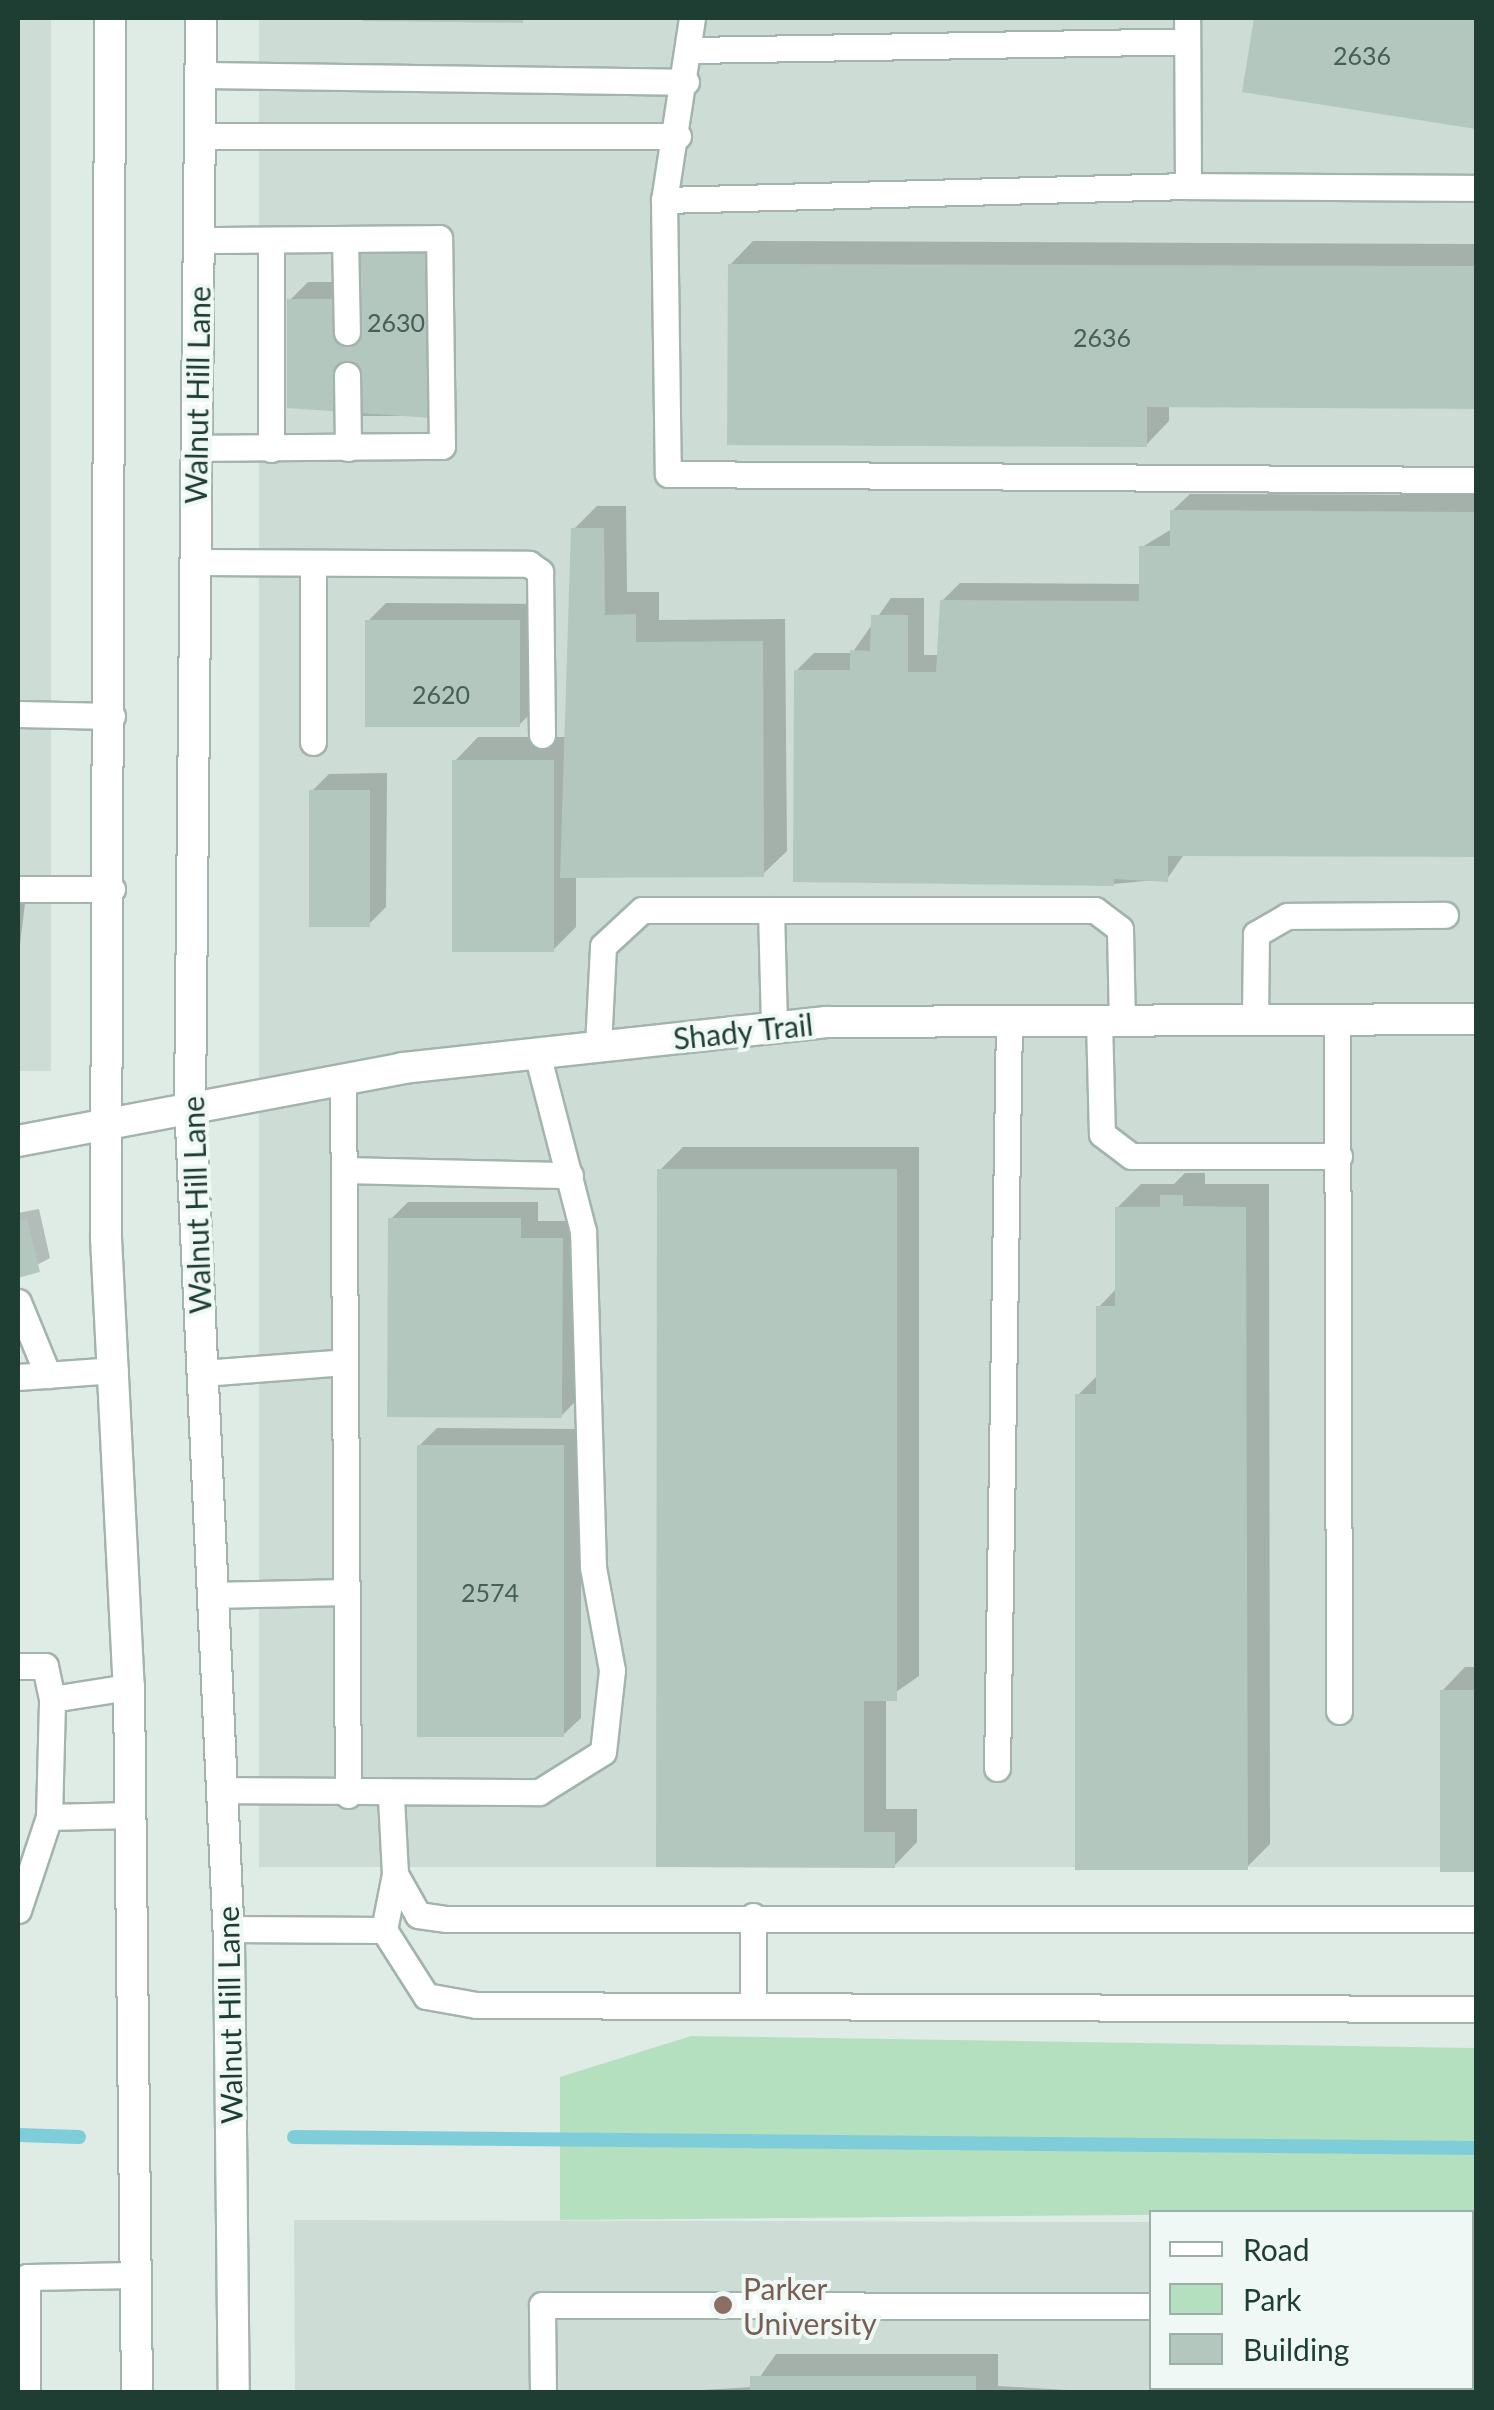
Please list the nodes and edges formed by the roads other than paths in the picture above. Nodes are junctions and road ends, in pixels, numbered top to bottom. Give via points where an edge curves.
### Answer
1 (110, 18) edge
2 (200, 18) edge
3 (692, 18) edge
4 (1187, 29) edge
5 (691, 50) junction
6 (200, 75) junction
7 (686, 82) junction
8 (199, 136) junction
9 (678, 136) junction
10 (1188, 186) junction
11 (1476, 188) edge
12 (664, 200) junction
13 (345, 239) junction
14 (198, 240) junction
15 (271, 240) junction
16 (343, 318) dead end
17 (344, 387) dead end
18 (196, 448) junction
19 (348, 448) junction
20 (271, 449) junction
21 (1476, 480) edge
22 (196, 562) junction
23 (313, 563) junction
24 (18, 714) edge
25 (112, 716) junction
26 (542, 735) dead end
27 (313, 742) dead end
28 (18, 889) edge
29 (112, 889) junction
30 (771, 910) junction
31 (1445, 914) dead end
32 (1255, 1018) junction
33 (1338, 1019) junction
34 (1476, 1019) edge
35 (1110, 1020) junction
36 (1009, 1021) junction
37 (774, 1028) junction
38 (598, 1046) junction
39 (536, 1054) junction
40 (343, 1078) junction
41 (190, 1104) junction
42 (107, 1126) junction
43 (18, 1141) edge
44 (1339, 1156) junction
45 (344, 1170) junction
46 (570, 1175) junction
47 (18, 1302) edge
48 (345, 1362) junction
49 (115, 1370) junction
50 (203, 1373) junction
51 (48, 1374) junction
52 (18, 1377) edge
53 (346, 1592) junction
54 (212, 1595) junction
55 (18, 1666) edge
56 (130, 1687) junction
57 (52, 1699) junction
58 (1339, 1711) dead end
59 (997, 1768) dead end
60 (222, 1790) junction
61 (348, 1795) junction
62 (391, 1797) junction
63 (130, 1815) junction
64 (49, 1817) junction
65 (395, 1874) junction
66 (18, 1910) edge
67 (752, 1916) junction
68 (1476, 1919) edge
69 (228, 1930) junction
70 (384, 1930) junction
71 (752, 2006) junction
72 (1476, 2009) edge
73 (135, 2275) junction
74 (1149, 2306) edge
75 (26, 2392) edge
76 (137, 2392) edge
77 (234, 2392) edge
78 (543, 2392) edge

1 - 25 main road
2 - 6 main road, Walnut Hill Lane
3 - 5 lane
4 - 5 lane
4 - 10 lane
5 - 7 lane
6 - 7 lane
6 - 8 main road, Walnut Hill Lane
7 - 9 lane
8 - 9 lane
8 - 14 main road, Walnut Hill Lane
9 - 12 lane
10 - 11 lane
10 - 12 lane
12 - 21 lane via 668,474
13 - 15 lane
13 - 16 lane
13 - 19 lane via 439,238 442,446
14 - 15 lane
14 - 18 main road, Walnut Hill Lane
15 - 20 lane via 279,313
17 - 19 lane
18 - 20 lane
18 - 22 main road, Walnut Hill Lane
19 - 20 lane
22 - 23 lane
22 - 41 main road, Walnut Hill Lane
23 - 26 lane via 529,564 540,572
23 - 27 lane
24 - 25 lane
25 - 29 main road
28 - 29 lane
29 - 42 main road
30 - 35 lane via 1095,910 1120,930
30 - 37 lane
30 - 38 lane via 642,910 603,946
31 - 32 lane via 1287,916 1256,934
32 - 33 main road, Shady Trail
32 - 35 main road, Shady Trail
33 - 34 main road, Shady Trail
33 - 44 lane
35 - 36 main road, Shady Trail
35 - 44 lane via 1102,1134 1131,1156
36 - 37 main road, Shady Trail
36 - 59 lane
37 - 38 main road, Shady Trail
38 - 39 main road, Shady Trail
39 - 40 main road, Shady Trail
39 - 46 lane
40 - 41 main road, Shady Trail
40 - 45 lane
41 - 42 main road, Shady Trail
41 - 50 main road, Walnut Hill Lane
42 - 43 main road, Shady Trail
42 - 49 main road
44 - 58 lane
45 - 46 lane
45 - 48 lane
46 - 62 lane via 583,1232 593,1568 612,1670 603,1752 539,1792
47 - 51 lane
48 - 50 lane
48 - 53 lane
49 - 51 lane
49 - 56 main road
50 - 54 main road, Walnut Hill Lane
51 - 52 lane
53 - 54 lane
53 - 61 lane
54 - 60 main road, Walnut Hill Lane
55 - 57 lane via 45,1666
56 - 57 lane
56 - 63 main road
57 - 64 lane
60 - 61 lane
60 - 69 main road, Walnut Hill Lane
61 - 62 lane
62 - 65 lane
63 - 64 lane
63 - 73 main road
64 - 66 lane
65 - 67 lane via 418,1914 447,1919
65 - 70 lane
67 - 68 lane
67 - 71 lane
69 - 70 lane
69 - 77 main road, Walnut Hill Lane
70 - 71 lane via 426,1996 476,2005
71 - 72 lane
73 - 75 lane via 26,2277
73 - 76 main road
74 - 78 lane via 542,2304

